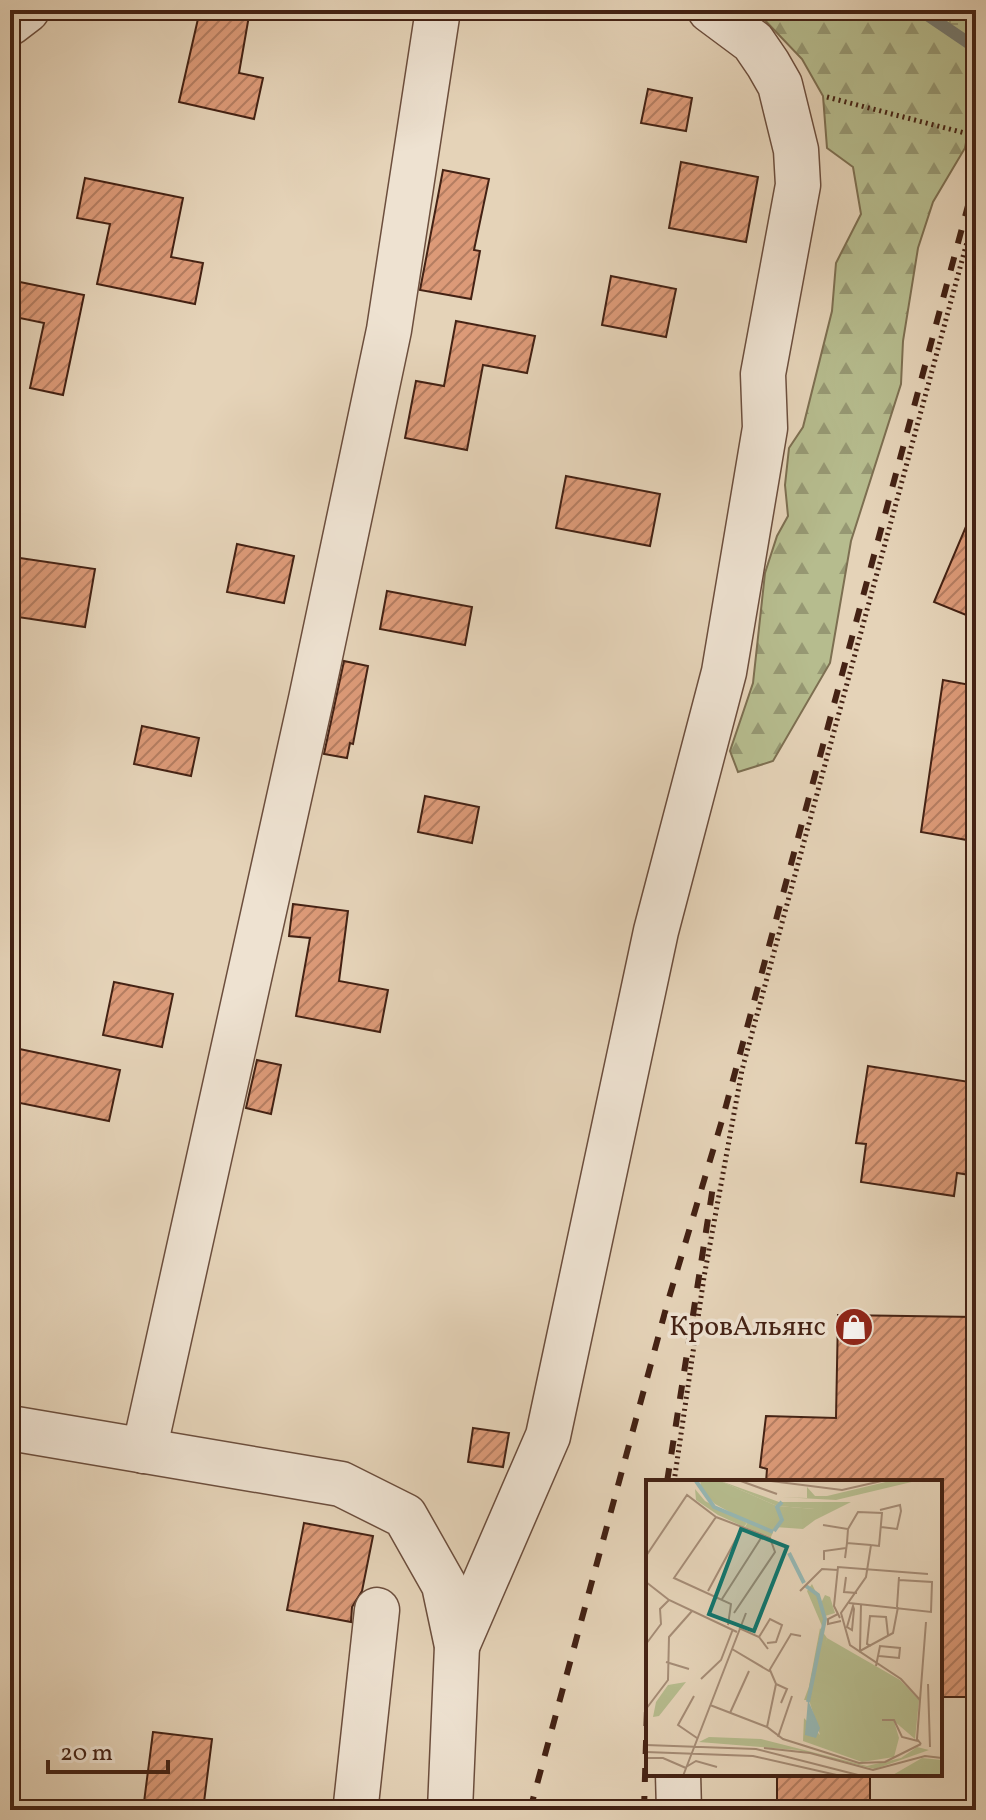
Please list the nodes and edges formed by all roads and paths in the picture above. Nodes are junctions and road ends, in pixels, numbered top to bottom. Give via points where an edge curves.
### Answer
1 (27, 10) edge
2 (438, 10) edge
3 (710, 10) edge
4 (10, 23) edge
5 (780, 85) junction
6 (976, 136) edge
7 (976, 209) edge
8 (10, 1428) edge
9 (144, 1451) junction
10 (674, 1480) edge
11 (377, 1610) dead end
12 (457, 1646) junction
13 (678, 1776) edge
14 (359, 1810) edge
15 (450, 1810) edge
16 (679, 1810) edge

1 - 4 lane
2 - 9 lane via 389,330
3 - 5 lane via 753,42
5 - 6 path
5 - 12 lane via 796,150 798,185 763,374 765,428 724,672 656,931 548,1436
7 - 10 path via 742,1070
8 - 9 lane
9 - 12 lane via 341,1484 405,1516 444,1585
11 - 14 lane
12 - 15 lane
13 - 16 lane

